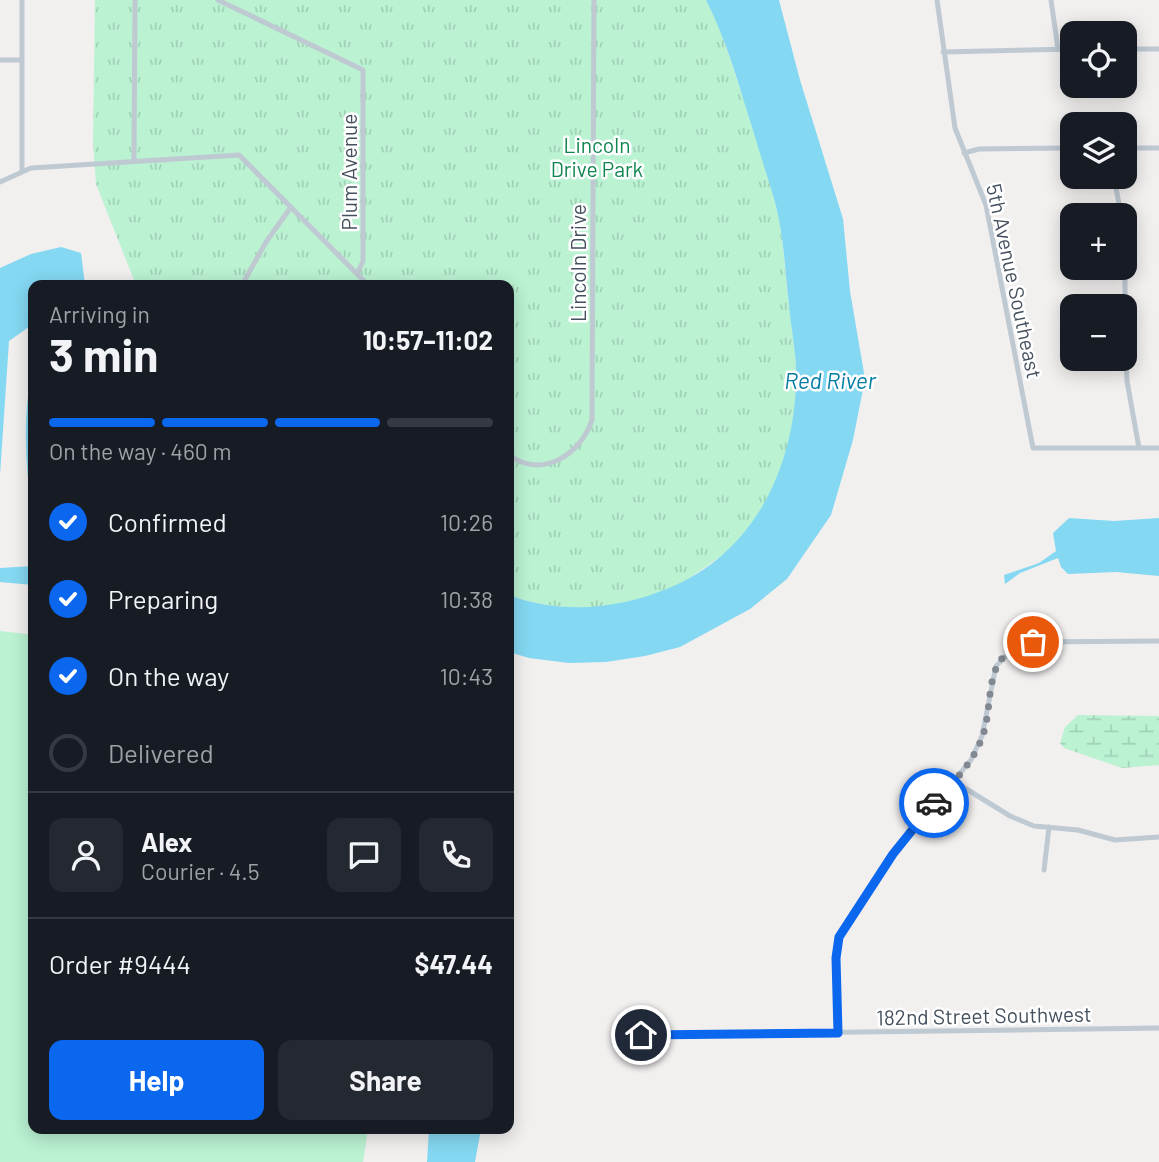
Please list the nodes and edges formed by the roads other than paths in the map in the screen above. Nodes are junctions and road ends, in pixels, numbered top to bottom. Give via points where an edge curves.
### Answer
1 (22, 0) edge
2 (135, 0) edge
3 (218, 0) edge
4 (594, 0) edge
5 (937, 0) edge
6 (1051, 0) edge
7 (1058, 49) joint
8 (1137, 49) edge
9 (1159, 49) edge
10 (943, 51) junction
11 (0, 60) edge
12 (22, 60) junction
13 (1060, 148) edge
14 (1137, 148) edge
15 (1159, 148) edge
16 (964, 153) junction
17 (134, 160) junction
18 (22, 170) junction
19 (0, 182) edge
20 (291, 207) junction
21 (358, 272) junction
22 (245, 280) edge
23 (364, 280) edge
24 (1127, 371) edge
25 (1139, 448) junction
26 (1159, 448) edge
27 (514, 459) edge
28 (1159, 641) edge
29 (954, 782) junction
30 (1049, 827) junction
31 (1159, 837) edge
32 (1044, 870) dead end
33 (1159, 1028) edge
34 (838, 1033) junction
35 (641, 1035) dead end

1 - 12 street
2 - 17 street
3 - 21 street, Plum Avenue via 363,70 363,261
4 - 27 street, Lincoln Drive via 592,420 561,461 546,466
5 - 10 street, 5th Avenue Southeast
6 - 7 street
7 - 10 street
8 - 9 street
10 - 16 street, 5th Avenue Southeast via 955,128
11 - 12 street
12 - 18 street
13 - 16 street
14 - 15 street
16 - 25 street, 5th Avenue Southeast via 986,205 1033,447
17 - 18 street
17 - 20 street via 239,155
18 - 19 street
20 - 21 street
20 - 22 street
21 - 23 street
24 - 25 street
25 - 26 street
28 - 29 street via 1031,642 1012,650 996,666 982,736
29 - 30 street via 1024,823
29 - 34 street via 893,854 839,937
30 - 31 street via 1115,840
30 - 32 street
33 - 34 street, 182nd Street Southwest
34 - 35 street, 182nd Street Southwest

